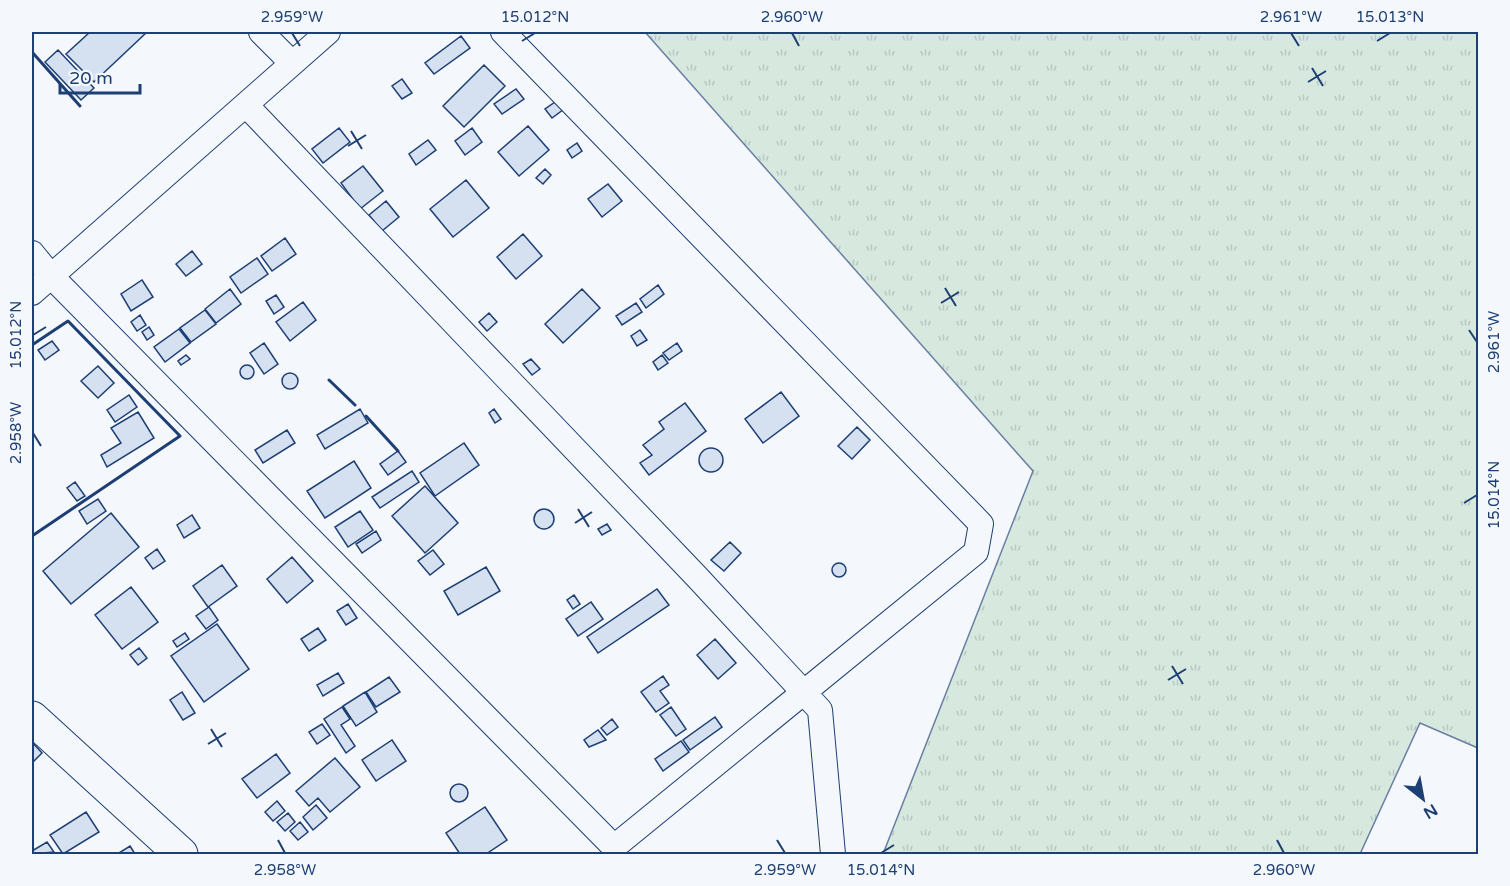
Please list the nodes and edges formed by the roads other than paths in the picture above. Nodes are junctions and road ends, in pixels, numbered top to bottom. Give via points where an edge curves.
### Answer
1 (261, 32) edge
2 (328, 32) edge
3 (503, 32) edge
4 (292, 63) junction
5 (246, 105) junction
6 (32, 253) edge
7 (51, 276) junction
8 (32, 292) edge
9 (804, 692) junction
10 (32, 718) edge
11 (181, 855) edge
12 (833, 855) edge

1 - 4 street
2 - 4 street
3 - 9 street via 981,524 976,552
4 - 5 street
5 - 7 street
5 - 9 street
6 - 7 street
7 - 8 street
7 - 9 street via 614,847
9 - 12 street via 820,710
10 - 11 street

